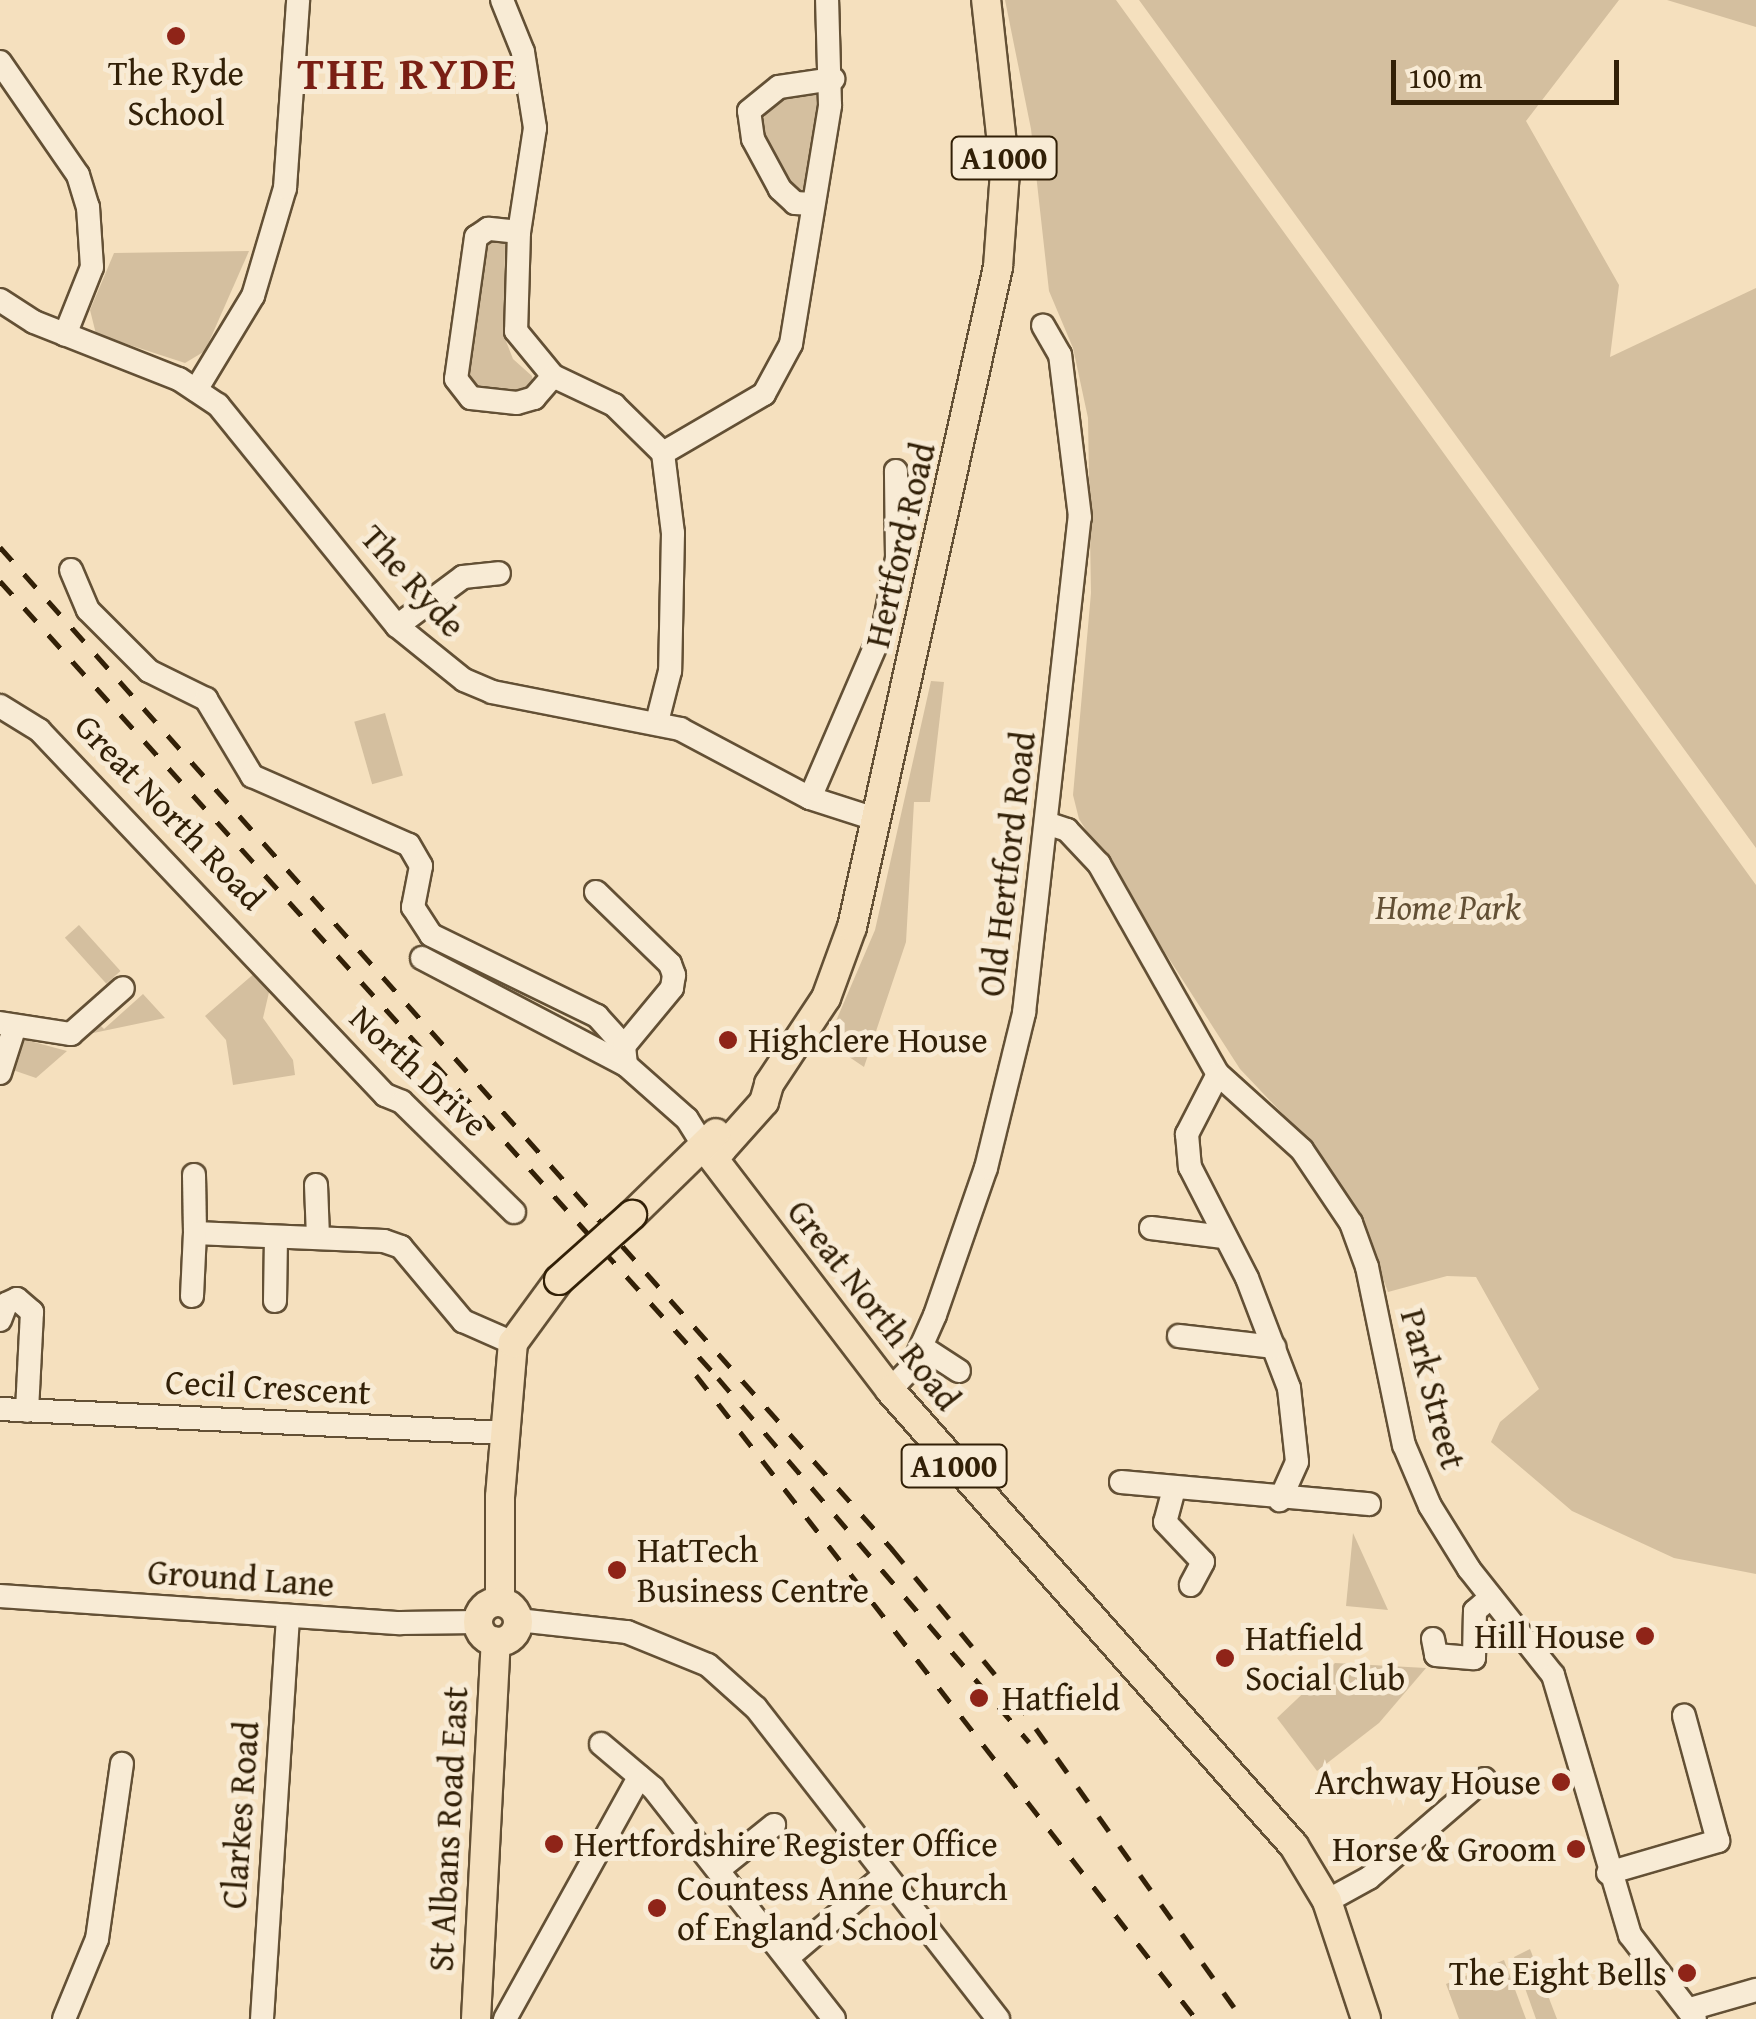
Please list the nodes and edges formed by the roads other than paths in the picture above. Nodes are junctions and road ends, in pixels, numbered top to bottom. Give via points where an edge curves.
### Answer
1 (298, 0) edge
2 (502, 0) edge
3 (827, 0) edge
4 (986, 0) edge
5 (0, 62) edge
6 (832, 79) junction
7 (814, 204) junction
8 (519, 232) junction
9 (0, 300) edge
10 (1043, 326) dead end
11 (65, 335) junction
12 (553, 376) junction
13 (196, 390) junction
14 (662, 453) junction
15 (896, 471) dead end
16 (71, 570) dead end
17 (499, 573) dead end
18 (397, 626) junction
19 (0, 706) edge
20 (657, 722) junction
21 (810, 798) junction
22 (878, 820) junction
23 (1050, 824) junction
24 (596, 892) dead end
25 (422, 958) dead end
26 (280, 978) joint
27 (123, 988) dead end
28 (8, 1024) edge
29 (625, 1055) junction
30 (0, 1073) edge
31 (1218, 1074) junction
32 (706, 1148) junction
33 (194, 1175) dead end
34 (316, 1185) dead end
35 (514, 1212) dead end
36 (1151, 1228) dead end
37 (195, 1233) junction
38 (276, 1236) junction
39 (1222, 1236) junction
40 (318, 1238) junction
41 (192, 1296) dead end
42 (275, 1301) dead end
43 (0, 1320) edge
44 (1180, 1336) dead end
45 (514, 1343) junction
46 (922, 1347) junction
47 (1274, 1347) junction
48 (959, 1371) dead end
49 (890, 1390) junction
50 (0, 1409) edge
51 (28, 1410) junction
52 (504, 1433) junction
53 (1120, 1482) dead end
54 (1174, 1488) junction
55 (1280, 1500) junction
56 (1370, 1504) dead end
57 (1191, 1585) dead end
58 (0, 1596) edge
59 (1491, 1597) junction
60 (509, 1611) junction
61 (288, 1616) junction
62 (487, 1632) junction
63 (1433, 1638) dead end
64 (1684, 1716) dead end
65 (600, 1744) dead end
66 (122, 1764) dead end
67 (639, 1777) junction
68 (1484, 1779) dead end
69 (774, 1825) dead end
70 (718, 1870) junction
71 (1608, 1873) junction
72 (886, 1875) junction
73 (1327, 1901) junction
74 (787, 1958) junction
75 (1756, 1990) edge
76 (1693, 2014) edge
77 (64, 2019) edge
78 (262, 2019) edge
79 (476, 2019) edge
80 (505, 2019) edge
81 (834, 2019) edge
82 (998, 2019) edge
83 (1366, 2019) edge

1 - 13 street via 286,188 253,296
2 - 8 street via 523,52 535,128
3 - 6 street
4 - 22 main road, Hertford Road / A1000 via 1005,172 998,267
5 - 11 street via 78,175 88,206 92,267
6 - 7 street
6 - 7 street via 780,87 749,111 753,139 780,189 795,203
7 - 14 street via 781,372 744,409
8 - 12 street via 516,330
8 - 12 street via 488,229 476,237 456,379 471,398 518,403 534,398
9 - 11 street, The Ryde
10 - 23 street, Old Hertford Road via 1060,355 1080,517
11 - 13 street, The Ryde
12 - 14 street via 614,405
13 - 18 street, The Ryde via 233,418
14 - 20 street via 674,532 670,671
15 - 21 street via 897,558 884,626
16 - 29 street via 88,610 149,671 206,700 260,783 409,845 421,866 413,906 430,935 597,1016
17 - 18 street via 463,577
18 - 20 street, The Ryde via 445,669 492,692
19 - 26 street, Great North Road via 39,730
20 - 21 street, The Ryde
21 - 22 street, The Ryde
22 - 32 main road, Hertford Road / A1000 via 852,928 826,998 764,1102 722,1149
23 - 31 street, Park Street via 1067,830 1099,864
23 - 46 street, Old Hertford Road via 1024,1013 999,1120
24 - 29 street via 670,964 674,976
25 - 29 street, Great North Road
26 - 35 street, North Drive via 385,1095 402,1102
27 - 28 street via 72,1034
28 - 30 street
29 - 32 street, Great North Road
31 - 39 street via 1187,1134 1190,1167
31 - 59 street, Park Street via 1302,1150 1350,1224 1367,1267 1404,1445 1430,1506
32 - 45 main road, bridge via 559,1280
32 - 49 main road, Great North Road / A1000
33 - 37 street
34 - 40 street
36 - 39 street
37 - 38 street
37 - 41 street
38 - 40 street
38 - 42 street
39 - 47 street via 1248,1278
40 - 45 street via 401,1247 463,1321
43 - 51 street via 6,1304 17,1299 32,1312
44 - 47 street
45 - 52 main road
46 - 48 street
46 - 49 street, Old Hertford Road
47 - 55 street via 1298,1443 1292,1480
49 - 73 main road, Great North Road / A1000 via 1258,1799
50 - 51 street, Cecil Crescent
51 - 52 street, Cecil Crescent
52 - 60 main road
53 - 54 street
54 - 55 street
54 - 57 street via 1166,1522 1204,1562
55 - 56 street
58 - 61 street, Ground Lane
59 - 63 street via 1475,1611 1474,1658 1436,1655
59 - 71 street, Park Street via 1536,1647 1560,1688
60 - 62 main road via 482,1610
60 - 72 street via 626,1632 708,1666 756,1708
61 - 62 street, Ground Lane
61 - 78 street, Clarkes Road
62 - 79 main road, St Albans Road East
64 - 71 street via 1718,1841
65 - 67 street
66 - 77 street via 97,1940
67 - 70 street
67 - 80 street
68 - 73 street via 1369,1878
69 - 70 street
70 - 74 street
71 - 76 street, Park Street via 1642,1957
72 - 74 street
72 - 82 street
73 - 83 main road, Great North Road / A1000
74 - 81 street
75 - 76 street

